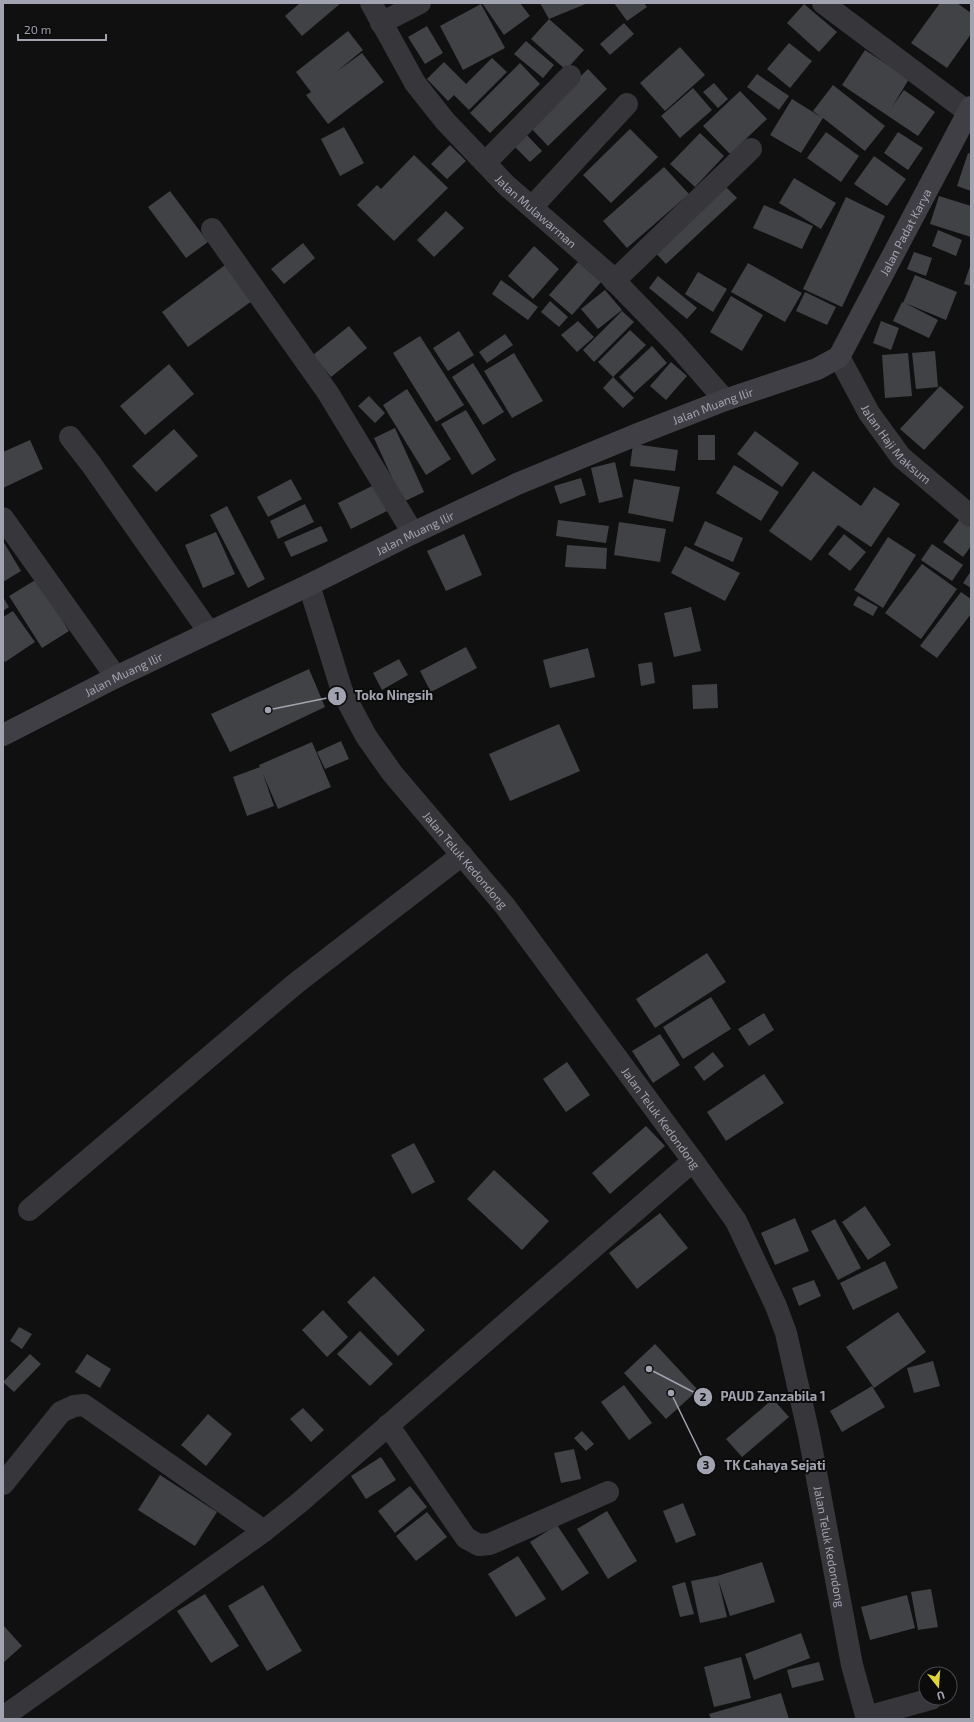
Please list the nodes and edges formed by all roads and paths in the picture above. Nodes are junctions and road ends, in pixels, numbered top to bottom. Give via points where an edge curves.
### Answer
1 (371, 3) edge
2 (420, 3) edge
3 (823, 3) edge
4 (381, 22) junction
5 (570, 76) dead end
6 (627, 104) dead end
7 (969, 110) edge
8 (751, 149) dead end
9 (485, 162) junction
10 (532, 207) junction
11 (212, 229) dead end
12 (614, 281) junction
13 (839, 357) junction
14 (726, 400) junction
15 (70, 437) dead end
16 (971, 516) edge
17 (3, 518) edge
18 (413, 533) junction
19 (309, 585) junction
20 (209, 632) junction
21 (116, 676) junction
22 (3, 735) edge
23 (462, 855) junction
24 (693, 1160) junction
25 (29, 1210) dead end
26 (388, 1425) junction
27 (3, 1484) edge
28 (608, 1492) dead end
29 (264, 1531) junction
30 (918, 1703) edge
31 (3, 1717) edge
32 (866, 1718) edge

1 - 4 street, Jalan Mulawarman
2 - 4 street
3 - 7 street
4 - 9 street, Jalan Mulawarman via 414,83 445,121
5 - 9 street
6 - 10 street
7 - 13 main road, Jalan Padat Karya
8 - 12 street
9 - 10 street, Jalan Mulawarman via 506,185
10 - 12 street, Jalan Mulawarman
11 - 18 street via 328,393
12 - 14 street, Jalan Mulawarman
13 - 14 main road, Jalan Muang Ilir via 817,369
13 - 16 street, Jalan Haji Maksum via 869,413 901,457
14 - 18 main road, Jalan Muang Ilir via 517,484
15 - 20 street
17 - 21 street
18 - 19 main road, Jalan Muang Ilir
19 - 20 main road, Jalan Muang Ilir
19 - 23 street, Jalan Teluk Kedondong via 342,692 366,736 392,773
20 - 21 main road, Jalan Muang Ilir
21 - 22 main road, Jalan Muang Ilir
23 - 24 street, Jalan Teluk Kedondong via 505,906
23 - 25 street via 295,984
24 - 26 street
24 - 32 street, Jalan Teluk Kedondong via 736,1221 786,1333 810,1435 852,1665
26 - 28 street via 466,1538 479,1545 490,1544
26 - 29 street via 300,1503
27 - 29 street via 61,1412 84,1405
29 - 31 street
30 - 32 street

